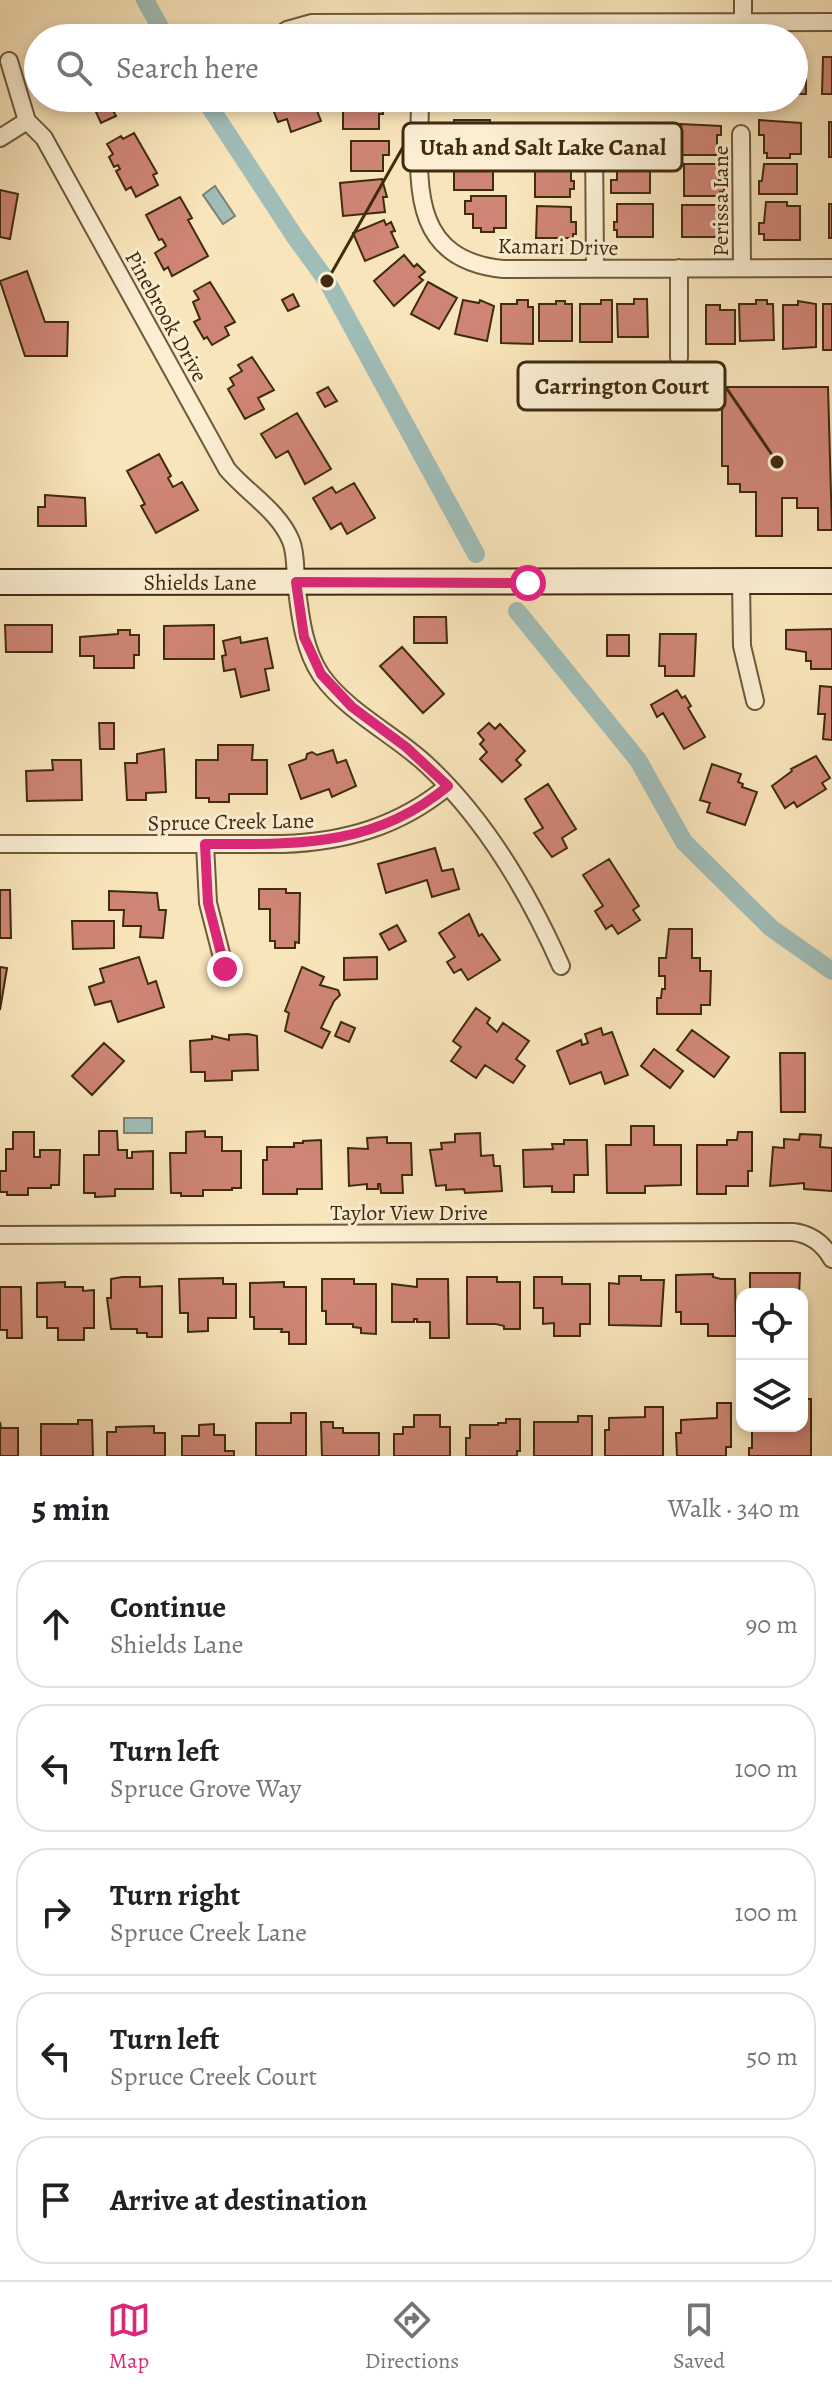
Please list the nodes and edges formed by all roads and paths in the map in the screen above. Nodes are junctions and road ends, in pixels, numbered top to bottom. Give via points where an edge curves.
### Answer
1 (743, 0) edge
2 (743, 22) junction
3 (832, 22) edge
4 (662, 24) edge
5 (9, 61) dead end
6 (24, 111) edge
7 (24, 112) edge
8 (420, 112) edge
9 (27, 121) junction
10 (741, 134) dead end
11 (594, 137) dead end
12 (0, 138) edge
13 (595, 268) junction
14 (679, 268) junction
15 (742, 268) junction
16 (832, 268) edge
17 (679, 358) dead end
18 (832, 581) edge
19 (0, 582) edge
20 (296, 582) junction
21 (741, 582) junction
22 (755, 701) dead end
23 (448, 786) junction
24 (0, 844) edge
25 (205, 844) junction
26 (561, 966) dead end
27 (225, 969) dead end
28 (0, 1235) edge
29 (832, 1259) edge

1 - 2 street
2 - 3 street
2 - 4 street
5 - 6 street, Pinebrook Drive
7 - 9 street, Pinebrook Drive
8 - 13 street, Kamari Drive via 422,205 436,237 448,249 488,267
9 - 12 street
9 - 20 street, Pinebrook Drive via 44,138 227,469 285,528
10 - 15 street, Perissa Lane
11 - 13 street
13 - 14 street, Kamari Drive
14 - 15 street, Kamari Drive
14 - 17 street
15 - 16 street, Kamari Drive
18 - 21 main road, Shields Lane
19 - 20 main road, Shields Lane
20 - 21 main road, Shields Lane
20 - 23 street, Pinebrook Drive via 304,637 321,674 352,707
21 - 22 street via 742,646
23 - 25 street, Spruce Creek Lane via 414,811 350,836 306,844
23 - 26 street, Pinebrook Drive via 500,855
24 - 25 street, Spruce Creek Lane
25 - 27 street via 208,903
28 - 29 street, Taylor View Drive via 793,1232 817,1240

